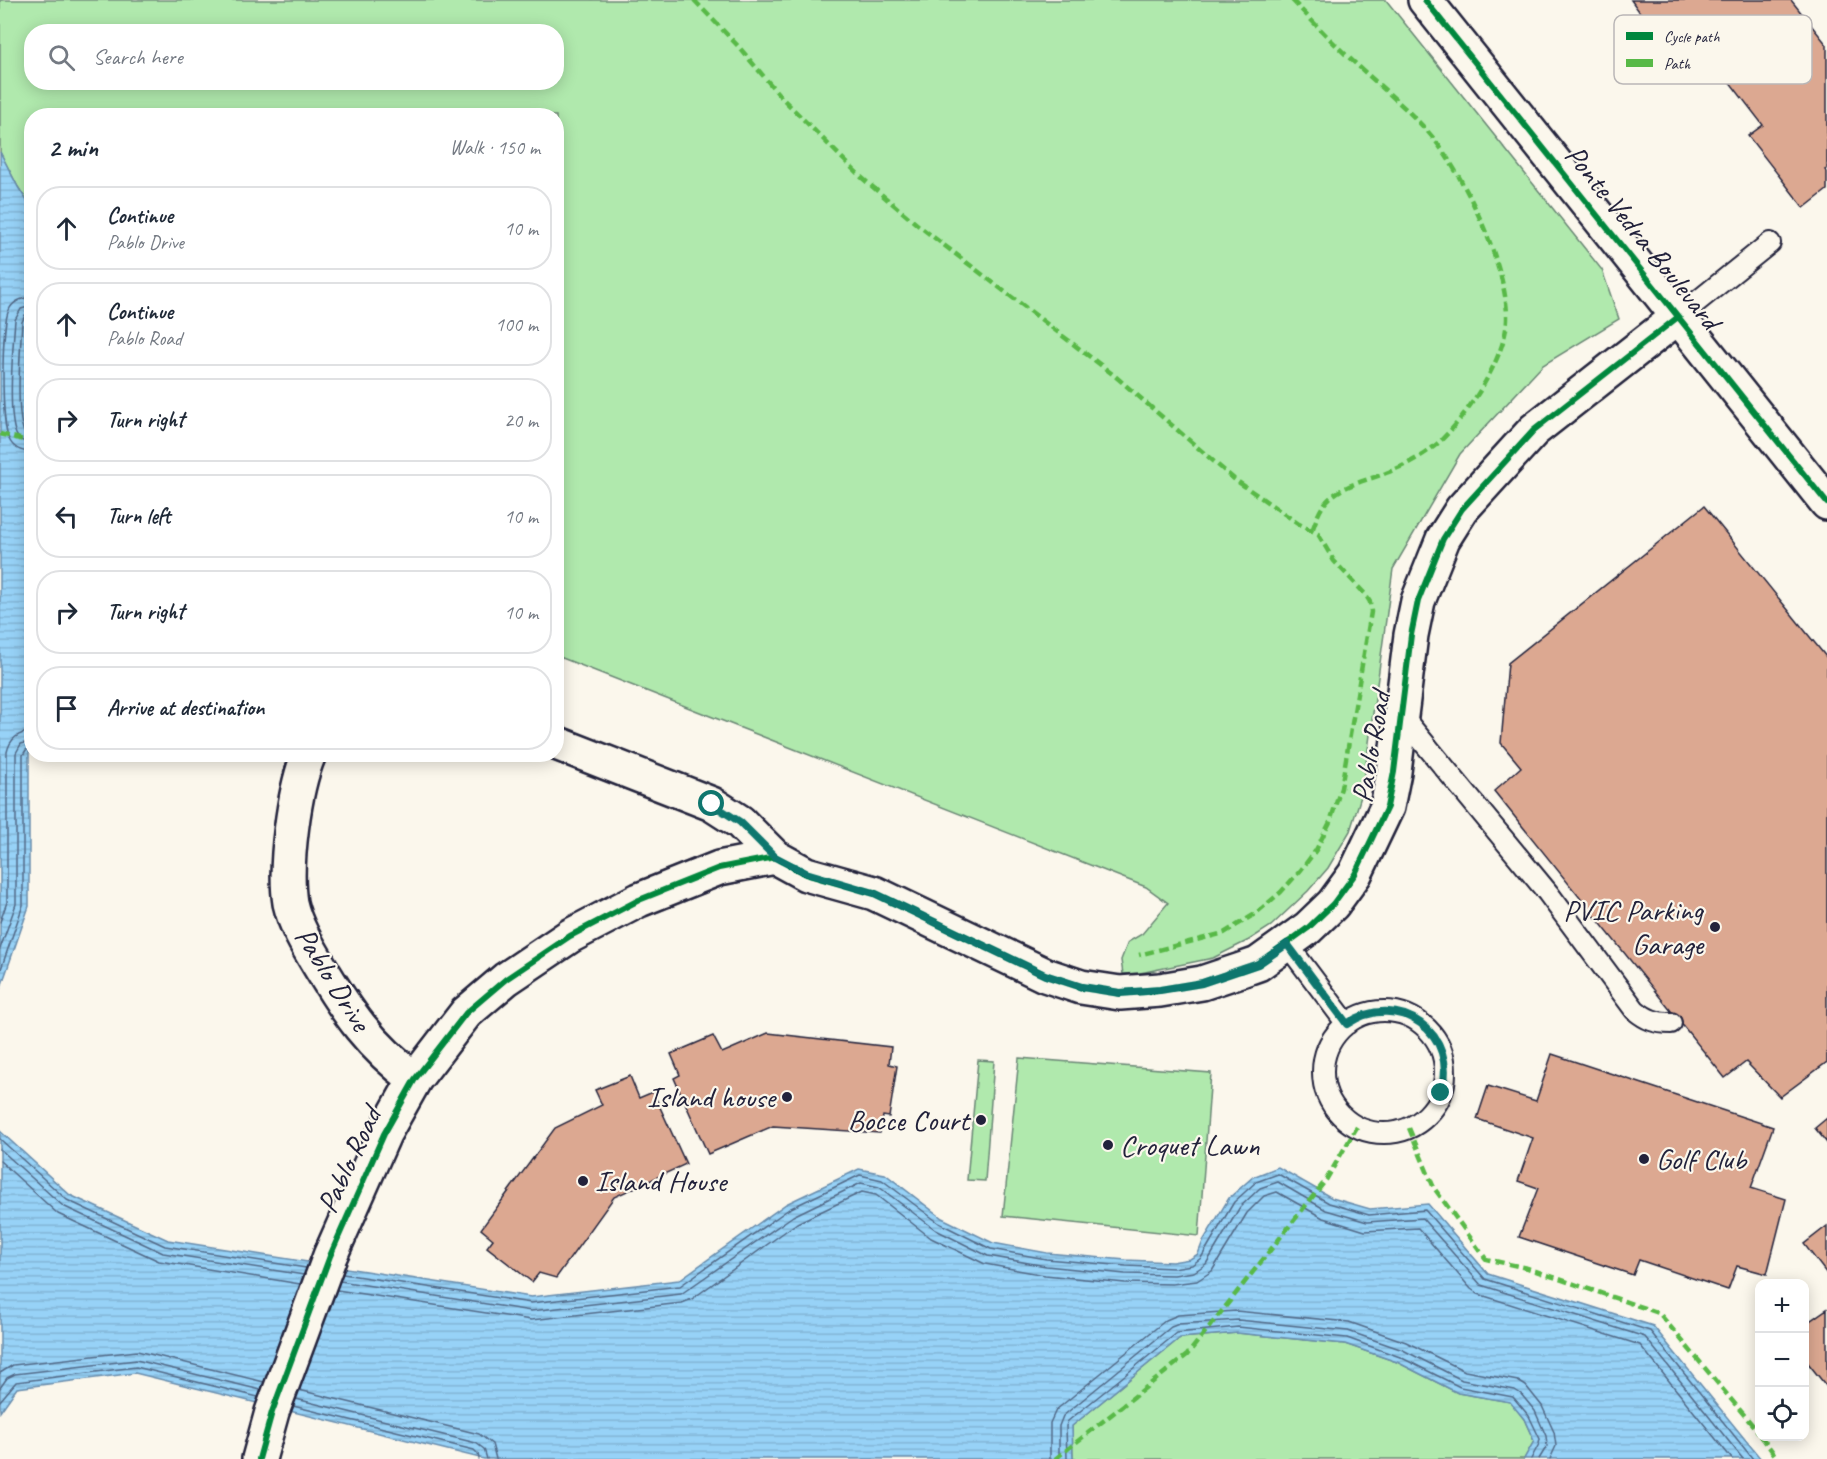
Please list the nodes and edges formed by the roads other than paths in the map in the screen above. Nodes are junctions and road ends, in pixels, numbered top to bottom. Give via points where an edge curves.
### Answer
1 (1425, 0) edge
2 (1770, 243) dead end
3 (1678, 317) junction
4 (1827, 503) edge
5 (1401, 715) junction
6 (564, 746) edge
7 (306, 762) edge
8 (775, 857) junction
9 (1287, 944) junction
10 (1671, 1023) dead end
11 (1347, 1024) junction
12 (415, 1079) junction
13 (259, 1459) edge

1 - 3 street, Ponte Vedra Boulevard
2 - 3 lane
3 - 4 street, Ponte Vedra Boulevard
3 - 5 street, Pablo Road via 1534,430 1462,509 1443,539 1418,601
5 - 9 street, Pablo Road via 1387,807 1355,874 1333,904
5 - 10 lane via 1548,892 1635,1010 1647,1019
6 - 8 street via 712,804 740,822
7 - 12 street, Pablo Drive via 288,874 291,903 301,935 365,1034
8 - 9 street, Pablo Road via 806,873 874,893 1045,975 1082,987 1120,993 1202,983 1258,964
8 - 12 street, Pablo Road via 719,868 639,900 570,936 466,1013
9 - 11 lane
11 - 11 lane via 1329,1047 1323,1068 1326,1090 1335,1109 1351,1124 1371,1132 1404,1130 1422,1119 1437,1103 1445,1083 1445,1061 1431,1032 1413,1018 1392,1011 1370,1012
12 - 13 street, Pablo Road via 384,1134 330,1256 272,1412

